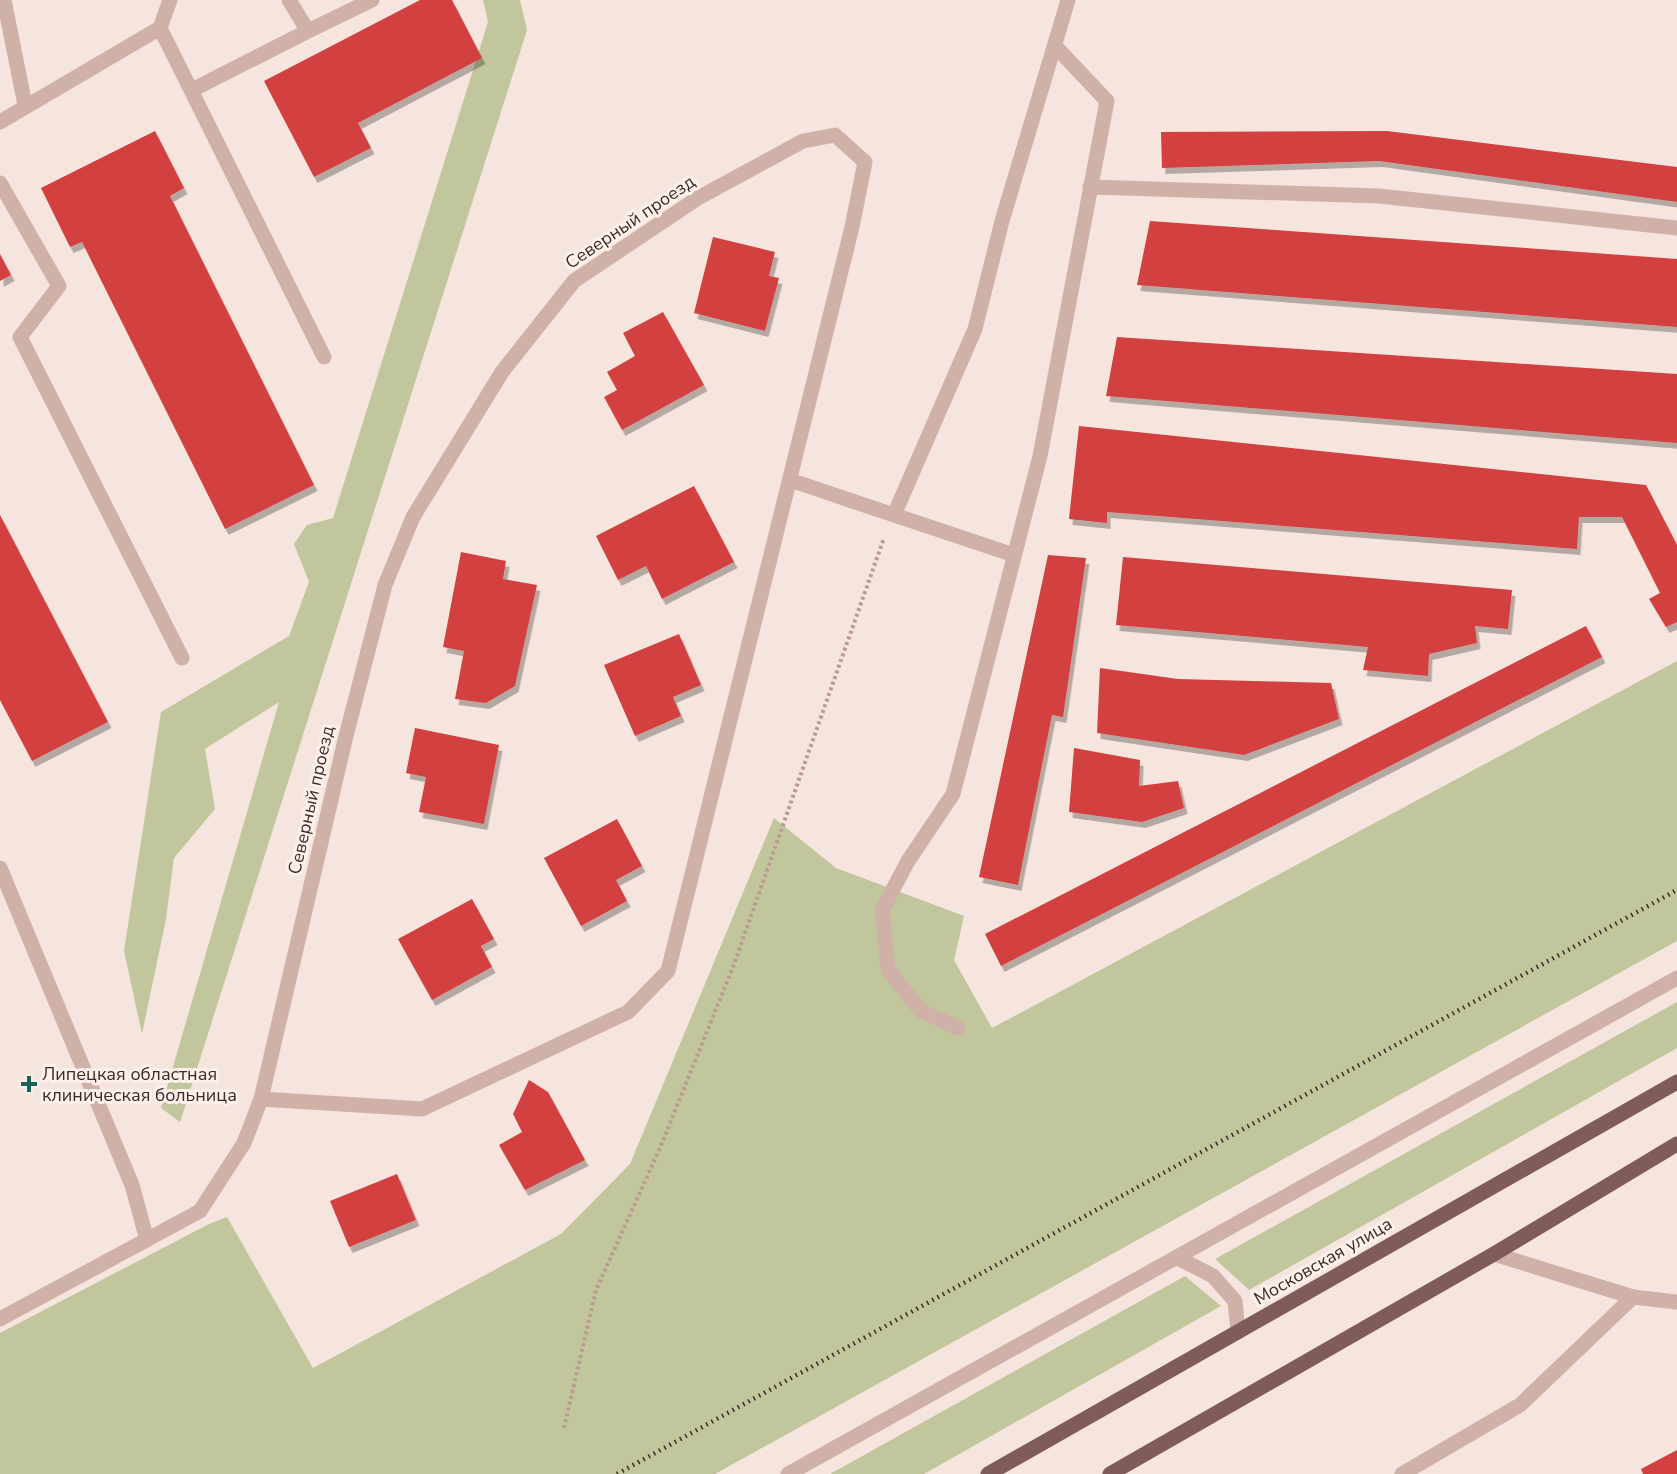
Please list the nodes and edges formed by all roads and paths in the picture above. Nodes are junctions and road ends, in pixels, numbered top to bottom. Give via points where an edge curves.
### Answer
1 (4, 0) edge
2 (170, 0) edge
3 (289, 0) edge
4 (372, 0) edge
5 (1068, 0) edge
6 (160, 28) junction
7 (308, 31) junction
8 (1056, 47) junction
9 (192, 90) junction
10 (25, 105) junction
11 (0, 122) edge
12 (0, 183) edge
13 (1090, 187) junction
14 (1677, 228) edge
15 (324, 357) dead end
16 (790, 480) junction
17 (894, 515) junction
18 (1014, 555) junction
19 (182, 658) dead end
20 (0, 868) edge
21 (1677, 978) edge
22 (958, 1028) dead end
23 (1677, 1082) edge
24 (261, 1099) junction
25 (1677, 1144) edge
26 (147, 1240) junction
27 (1494, 1254) junction
28 (1178, 1258) junction
29 (1633, 1297) junction
30 (1677, 1302) edge
31 (0, 1318) edge
32 (1238, 1332) junction
33 (564, 1428) dead end
34 (788, 1474) edge
35 (988, 1474) edge
36 (1110, 1474) edge
37 (1402, 1474) edge

1 - 10 street
2 - 6 street
3 - 7 street
4 - 7 street
5 - 8 street
6 - 9 street
6 - 10 street
7 - 9 street
8 - 13 street via 1107,101
8 - 17 street via 1002,221 975,329
9 - 15 street
10 - 11 street
12 - 19 street via 59,286 20,337
13 - 14 street via 1378,196
13 - 18 street via 1040,456
16 - 17 street
16 - 24 street, Северный проезд via 668,971 628,1012 422,1109
16 - 24 street, Северный проезд via 866,162 835,135 803,141 698,198 574,281 502,372 413,517 385,585
17 - 18 street
17 - 33 path via 733,967 660,1148 596,1290
18 - 22 street via 953,794 882,910 888,970 921,1011
20 - 26 street via 132,1185
21 - 28 street
23 - 32 main road, Московская улица
24 - 26 street via 243,1143 200,1211
25 - 27 main road
26 - 31 street
27 - 29 street
27 - 36 main road
28 - 32 street via 1213,1276 1235,1301
28 - 34 street
29 - 30 street
29 - 37 street via 1520,1405
32 - 35 main road, Московская улица

